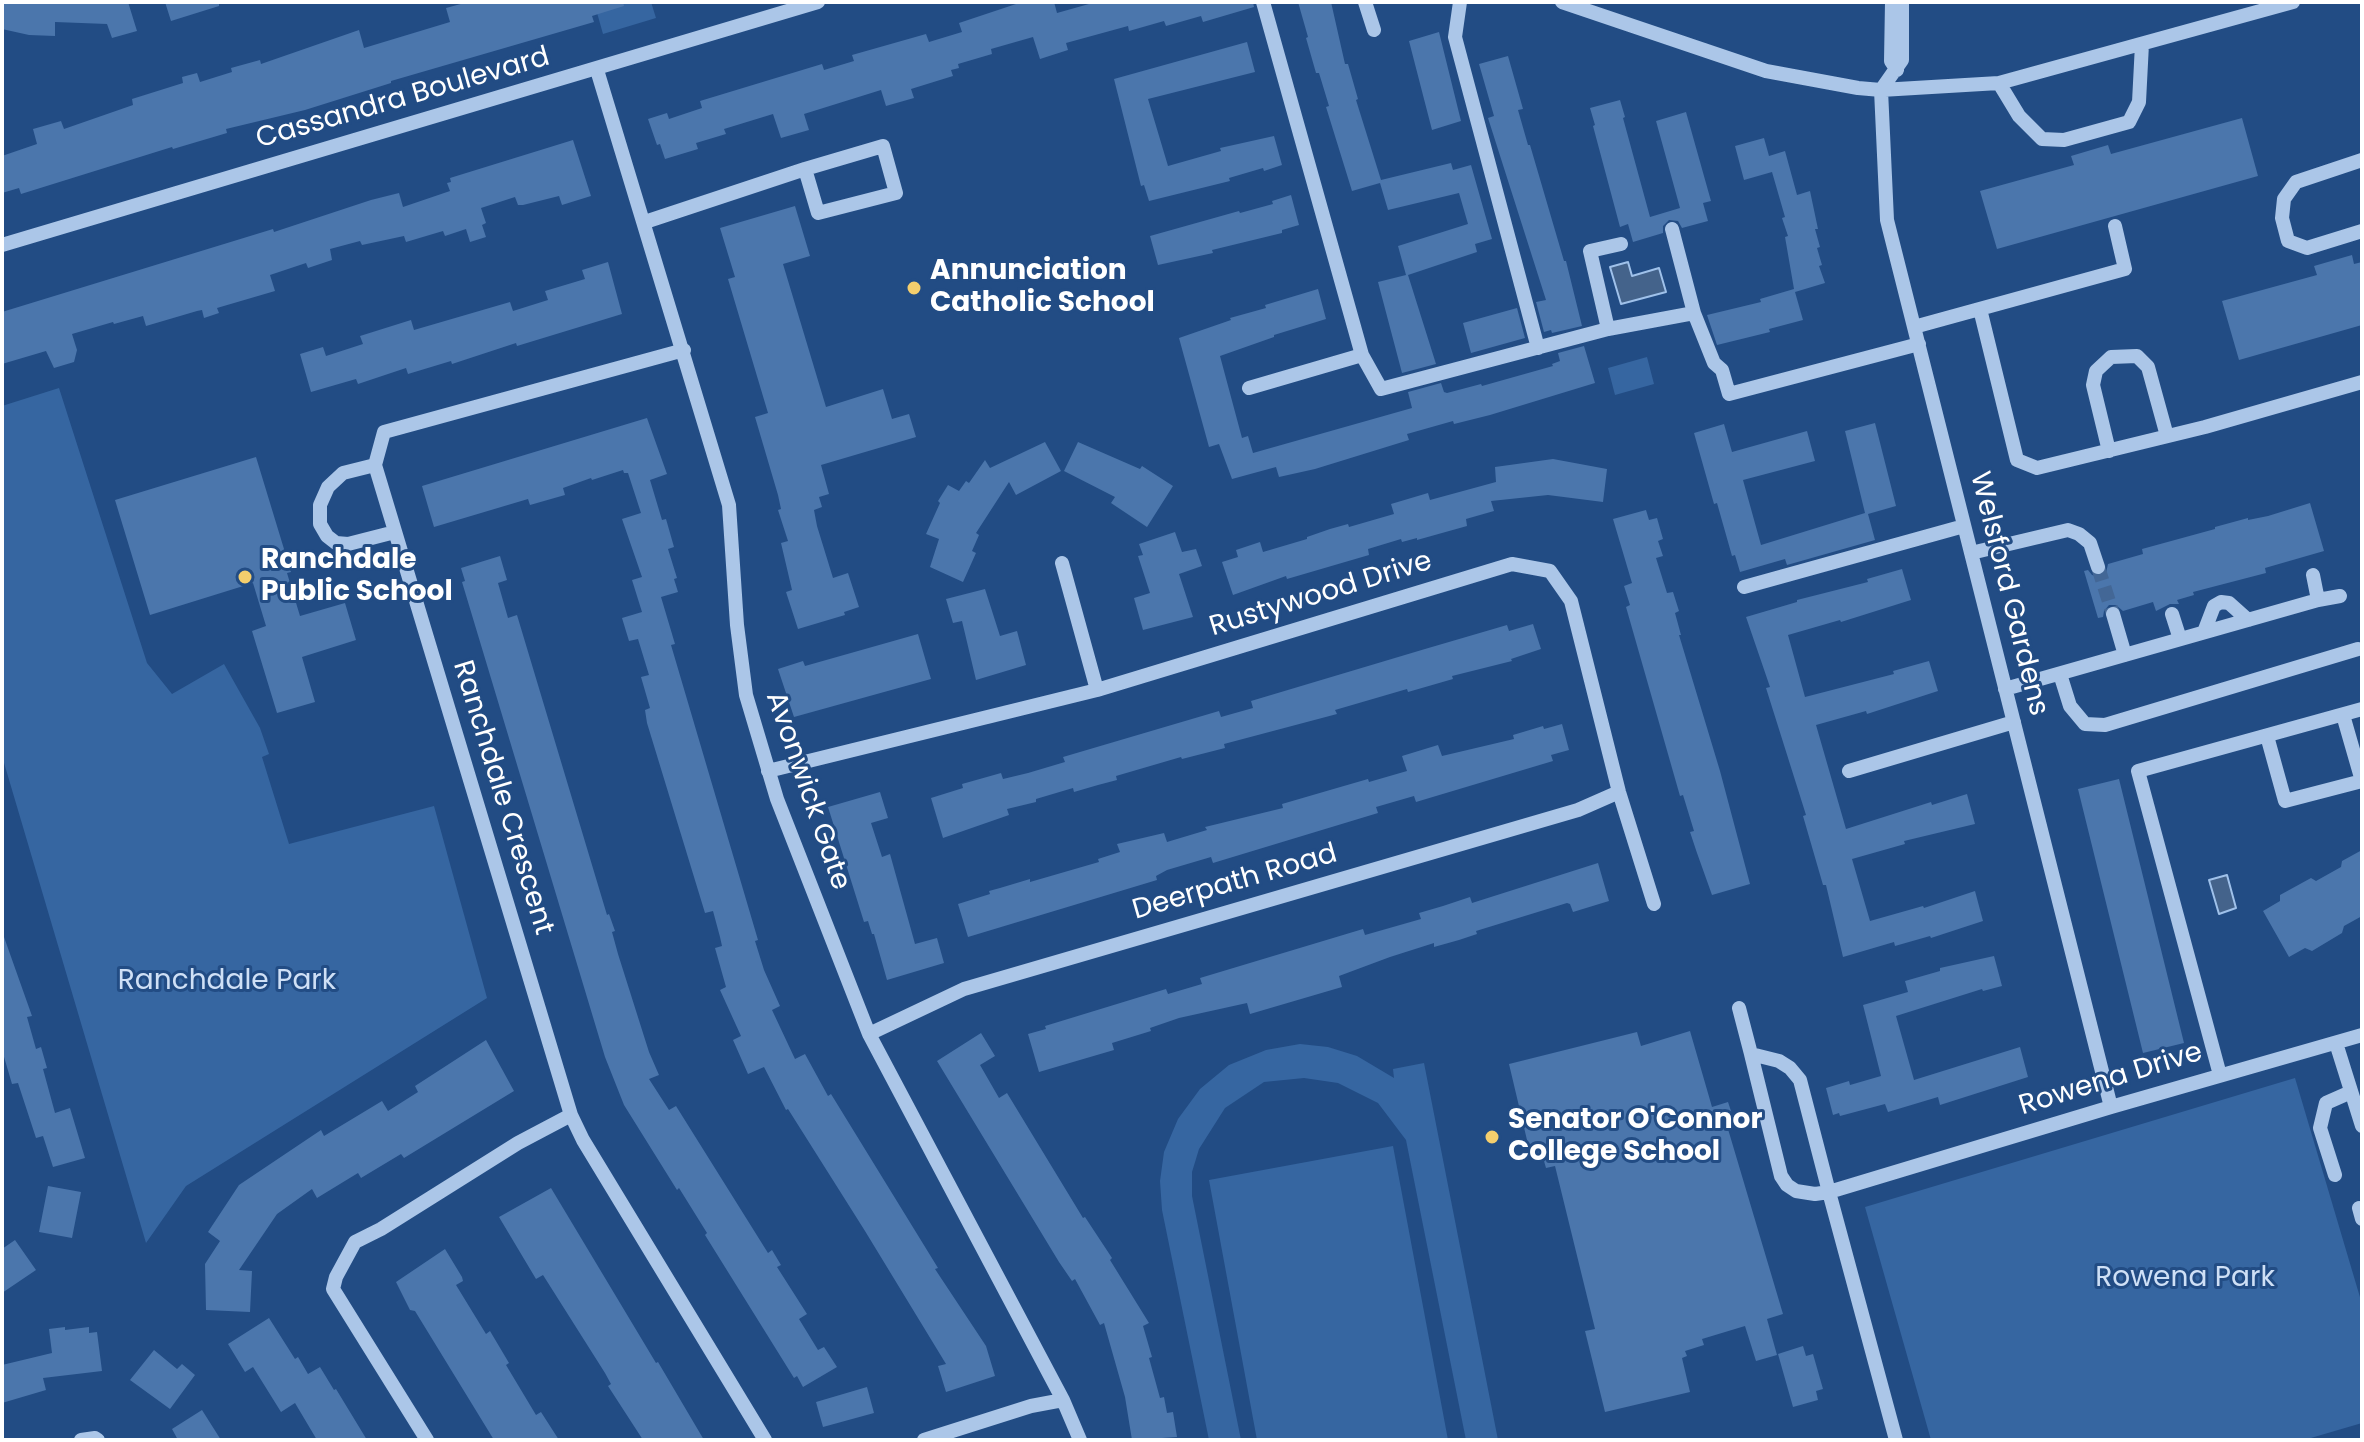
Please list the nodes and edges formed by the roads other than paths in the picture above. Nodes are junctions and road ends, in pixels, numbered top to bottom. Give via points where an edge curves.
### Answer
1 (818, 2) edge
2 (1263, 2) edge
3 (1365, 2) edge
4 (1460, 2) edge
5 (1564, 2) edge
6 (1892, 2) edge
7 (1902, 2) edge
8 (2293, 2) edge
9 (1374, 30) dead end
10 (2142, 44) junction
11 (597, 70) junction
12 (1897, 70) junction
13 (1999, 83) junction
14 (1881, 90) junction
15 (2362, 160) edge
16 (805, 169) junction
17 (645, 222) junction
18 (2115, 226) dead end
19 (1672, 229) dead end
20 (2362, 231) edge
21 (1621, 244) dead end
22 (2, 245) edge
23 (1980, 309) junction
24 (1694, 313) junction
25 (1914, 327) junction
26 (1608, 329) junction
27 (1919, 344) junction
28 (1538, 348) junction
29 (684, 350) junction
30 (1362, 355) junction
31 (2362, 382) edge
32 (1249, 388) dead end
33 (2167, 436) junction
34 (2109, 451) junction
35 (375, 465) junction
36 (1964, 526) junction
37 (395, 532) junction
38 (1971, 553) junction
39 (1062, 563) dead end
40 (2098, 567) tunnel mouth
41 (2313, 575) dead end
42 (1744, 587) dead end
43 (2340, 596) dead end
44 (2318, 600) junction
45 (2113, 614) tunnel mouth
46 (2172, 614) dead end
47 (2248, 620) junction
48 (2204, 632) junction
49 (2180, 639) junction
50 (2358, 649) dead end
51 (2125, 655) junction
52 (2060, 674) junction
53 (2005, 689) junction
54 (1097, 690) junction
55 (2362, 709) edge
56 (2343, 715) junction
57 (2014, 722) junction
58 (2267, 736) junction
59 (768, 771) junction
60 (1849, 771) dead end
61 (2362, 781) edge
62 (1619, 792) junction
63 (1654, 904) dead end
64 (1739, 1008) dead end
65 (869, 1034) junction
66 (2362, 1035) edge
67 (2336, 1043) junction
68 (1751, 1054) junction
69 (2220, 1075) junction
70 (2351, 1092) junction
71 (2111, 1107) junction
72 (571, 1115) junction
73 (2362, 1126) edge
74 (2335, 1175) dead end
75 (1829, 1192) junction
76 (1063, 1400) junction
77 (81, 1440) edge
78 (98, 1440) edge
79 (427, 1440) edge
80 (765, 1440) edge
81 (924, 1440) edge
82 (1080, 1440) edge
83 (1896, 1440) edge

1 - 11 street, Cassandra Boulevard
2 - 30 street
3 - 9 street
4 - 28 street via 1455,37
5 - 14 street via 1766,71
6 - 12 street via 1891,61
7 - 12 street via 1902,60
8 - 10 street
10 - 13 street
10 - 13 street via 2139,102 2129,122 2064,140 2042,139 2019,116
11 - 17 street, Avonwick Gate
11 - 22 street, Cassandra Boulevard
12 - 14 street
13 - 14 street
14 - 25 street, Welsford Gardens via 1887,220
15 - 20 street via 2296,182 2284,199 2282,218 2288,241 2307,248
16 - 16 street via 883,146 896,193 818,213
16 - 17 street
17 - 29 street, Avonwick Gate
18 - 23 street via 2125,269
19 - 24 street
21 - 26 street via 1590,251
23 - 25 street
23 - 34 street via 2017,460 2037,468
24 - 26 street
24 - 27 street via 1729,394
25 - 27 street, Welsford Gardens
26 - 28 street
27 - 36 street, Welsford Gardens
28 - 30 street via 1381,389
29 - 35 street via 384,432
29 - 59 street, Avonwick Gate via 729,505 746,695
30 - 32 street
31 - 33 street
33 - 34 street
33 - 34 street via 2148,367 2137,356 2111,357 2096,371 2093,385
35 - 37 street, Ranchdale Crescent
35 - 37 street via 343,473 328,487 320,505 320,524 336,543
36 - 38 street, Welsford Gardens
36 - 42 street
37 - 72 street, Ranchdale Crescent
38 - 40 street via 2068,530 2090,543
38 - 53 street, Welsford Gardens
39 - 54 street
41 - 44 street
43 - 44 street
44 - 47 street
45 - 51 street
46 - 49 street
47 - 48 street
47 - 48 street via 2221,602 2214,606
48 - 49 street
49 - 51 street
50 - 52 street via 2105,725 2085,724 2070,706
51 - 52 street
52 - 53 street
53 - 57 street, Welsford Gardens
54 - 59 street, Rustywood Drive
54 - 62 street, Rustywood Drive via 1512,564 1550,571 1571,601
55 - 56 street
56 - 58 street
56 - 61 street
57 - 60 street
57 - 71 street, Welsford Gardens
58 - 61 street via 2285,801
58 - 69 street via 2138,771
59 - 65 street, Avonwick Gate
62 - 63 street, Rustywood Drive
62 - 65 street, Deerpath Road via 1578,810 964,989
64 - 68 street
65 - 76 street, Avonwick Gate
66 - 67 street, Rowena Drive
67 - 69 street, Rowena Drive
67 - 70 street
68 - 75 street via 1779,1061 1800,1080
68 - 75 street via 1781,1176 1796,1191
69 - 71 street, Rowena Drive
70 - 73 street
70 - 74 street via 2326,1103 2320,1128
71 - 75 street, Rowena Drive
72 - 79 street via 355,1242 336,1277 333,1289
72 - 80 street, Ranchdale Crescent
75 - 83 street
76 - 81 street
76 - 82 street, Avonwick Gate
77 - 78 street

